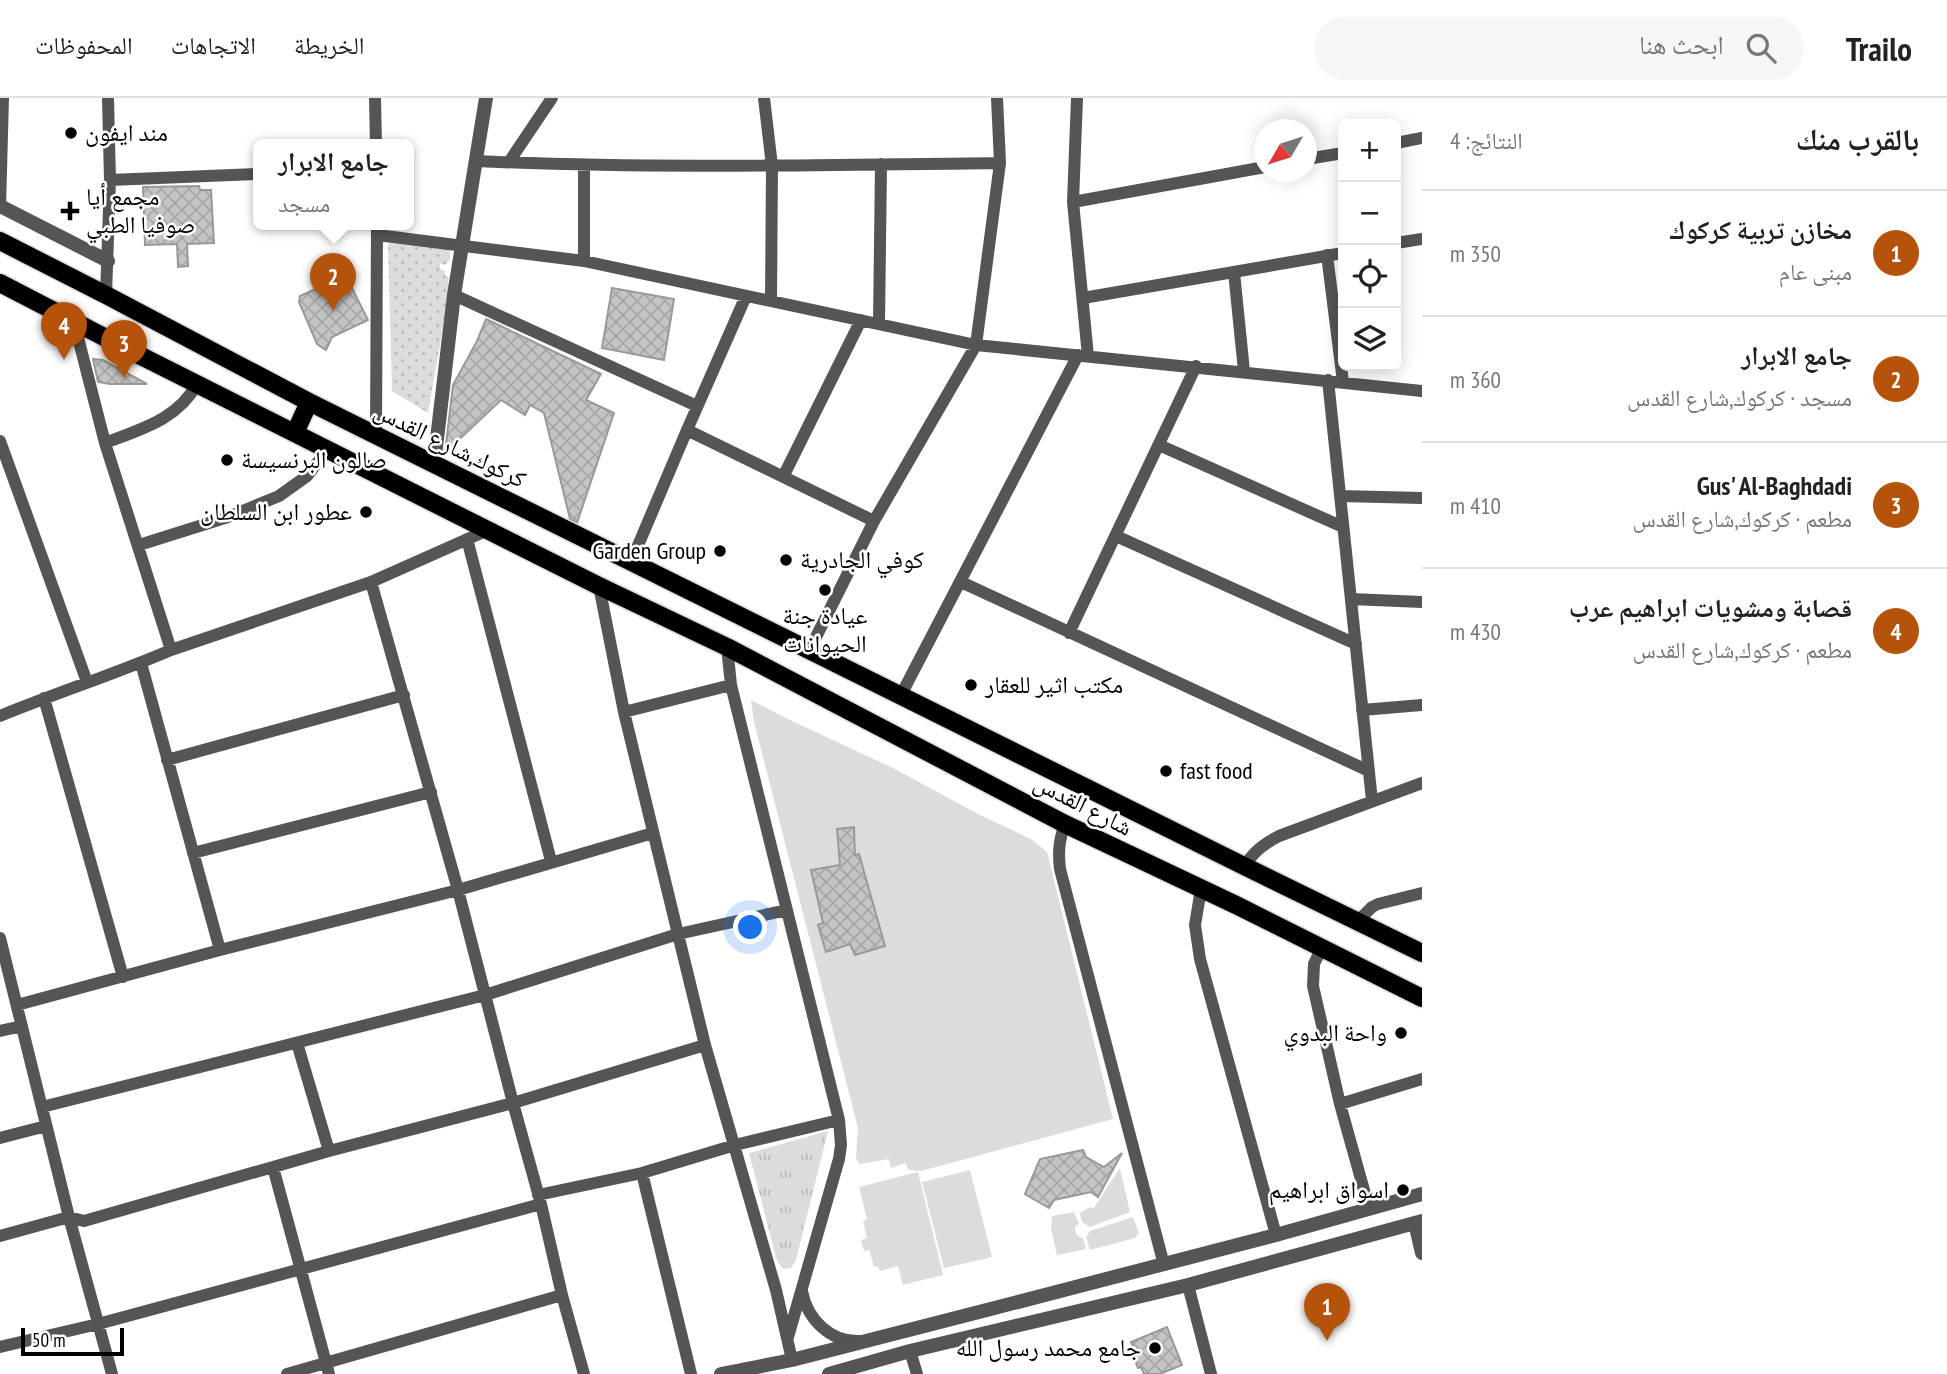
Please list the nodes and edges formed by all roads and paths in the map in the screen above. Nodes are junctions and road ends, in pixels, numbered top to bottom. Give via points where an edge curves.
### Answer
1 (3, 98) edge
2 (108, 98) edge
3 (375, 98) edge
4 (486, 98) edge
5 (552, 98) edge
6 (764, 98) edge
7 (998, 98) edge
8 (1077, 98) edge
9 (1422, 138) edge
10 (376, 139) edge
11 (1401, 142) edge
12 (1338, 153) edge
13 (1317, 157) edge
14 (477, 161) junction
15 (509, 162) junction
16 (1000, 163) junction
17 (881, 164) junction
18 (584, 166) junction
19 (772, 166) junction
20 (1254, 169) edge
21 (253, 174) edge
22 (110, 180) junction
23 (1073, 202) junction
24 (0, 206) edge
25 (377, 230) edge
26 (1422, 239) edge
27 (0, 241) edge
28 (1401, 242) edge
29 (461, 247) junction
30 (1338, 254) edge
31 (1327, 256) junction
32 (108, 261) junction
33 (584, 261) junction
34 (1234, 272) junction
35 (0, 284) edge
36 (106, 295) junction
37 (454, 295) junction
38 (746, 296) junction
39 (1083, 298) junction
40 (771, 301) junction
41 (861, 320) junction
42 (74, 322) junction
43 (879, 324) junction
44 (976, 345) junction
45 (1083, 355) junction
46 (1196, 366) junction
47 (1244, 371) junction
48 (1328, 380) junction
49 (1343, 382) junction
50 (197, 384) junction
51 (1422, 391) edge
52 (309, 402) junction
53 (697, 407) junction
54 (687, 430) junction
55 (295, 433) junction
56 (376, 435) junction
57 (0, 441) edge
58 (105, 443) junction
59 (1159, 445) junction
60 (328, 449) junction
61 (434, 464) junction
62 (5, 470) edge
63 (783, 477) junction
64 (1340, 496) junction
65 (1422, 498) edge
66 (874, 521) junction
67 (1343, 527) junction
68 (488, 530) junction
69 (1116, 536) junction
70 (467, 539) junction
71 (139, 545) junction
72 (631, 562) junction
73 (371, 582) junction
74 (961, 582) junction
75 (598, 586) junction
76 (1351, 599) junction
77 (1422, 602) edge
78 (1069, 633) junction
79 (1356, 644) junction
80 (727, 647) junction
81 (171, 650) junction
82 (809, 650) junction
83 (141, 663) junction
84 (87, 682) junction
85 (731, 685) junction
86 (881, 687) joint
87 (404, 695) junction
88 (901, 695) junction
89 (44, 698) junction
90 (1422, 705) edge
91 (1363, 710) junction
92 (624, 712) junction
93 (0, 716) edge
94 (167, 760) junction
95 (1369, 771) junction
96 (1422, 783) edge
97 (431, 792) junction
98 (1372, 802) junction
99 (1065, 824) junction
100 (653, 833) junction
101 (193, 853) junction
102 (551, 861) junction
103 (1244, 866) junction
104 (1200, 889) junction
105 (458, 890) junction
106 (1422, 893) edge
107 (788, 910) junction
108 (1358, 921) junction
109 (678, 934) junction
110 (0, 939) edge
111 (1321, 949) junction
112 (220, 950) junction
113 (1422, 953) edge
114 (123, 976) junction
115 (485, 995) junction
116 (1422, 998) edge
117 (17, 1005) junction
118 (22, 1026) junction
119 (0, 1031) edge
120 (297, 1043) junction
121 (705, 1045) junction
122 (1422, 1079) edge
123 (513, 1103) junction
124 (1340, 1104) junction
125 (42, 1107) junction
126 (839, 1120) junction
127 (46, 1126) junction
128 (0, 1138) edge
129 (735, 1145) junction
130 (329, 1151) junction
131 (272, 1167) junction
132 (642, 1172) junction
133 (1422, 1194) edge
134 (540, 1199) junction
135 (1369, 1208) junction
136 (69, 1217) junction
137 (1418, 1222) edge
138 (1276, 1235) junction
139 (0, 1236) edge
140 (1422, 1253) edge
141 (1164, 1265) junction
142 (300, 1270) junction
143 (1188, 1285) junction
144 (776, 1290) junction
145 (800, 1291) junction
146 (562, 1295) junction
147 (979, 1312) junction
148 (98, 1324) junction
149 (985, 1333) junction
150 (867, 1340) junction
151 (788, 1341) junction
152 (0, 1347) edge
153 (910, 1351) junction
154 (792, 1360) junction
155 (328, 1369) edge
156 (112, 1374) edge
157 (287, 1374) edge
158 (584, 1374) edge
159 (691, 1374) edge
160 (720, 1374) edge
161 (829, 1374) edge
162 (917, 1374) edge
163 (1211, 1374) edge

1 - 24 street
2 - 22 street
3 - 10 street
4 - 14 street
5 - 15 street
6 - 19 street
7 - 16 street
8 - 23 street
9 - 11 street
12 - 13 street
14 - 15 street
14 - 29 street
15 - 18 street
16 - 17 street
16 - 44 street
17 - 19 street
17 - 43 street
18 - 19 street
18 - 33 street
19 - 40 street
20 - 23 street
21 - 22 street
22 - 32 street
23 - 39 street
24 - 32 street
25 - 29 street
25 - 56 street
26 - 28 street
27 - 36 main road, كركوك,شارع القدس
29 - 33 street
29 - 37 street
30 - 31 street
31 - 34 street
31 - 49 street
32 - 36 street
33 - 38 street
34 - 39 street
34 - 47 street
35 - 42 main road
36 - 52 main road, كركوك,شارع القدس
37 - 53 street
37 - 61 street
38 - 40 street
38 - 53 street
39 - 45 street
40 - 41 street
41 - 43 street
41 - 63 street
42 - 50 main road
42 - 58 street
43 - 44 street
44 - 45 street
44 - 66 street
45 - 46 street
45 - 74 street
46 - 47 street
46 - 59 street
47 - 48 street
48 - 49 street
48 - 64 street
49 - 51 street
50 - 55 main road
50 - 58 street via 166,418
52 - 55 main road
52 - 56 main road, كركوك,شارع القدس
53 - 54 street
54 - 63 street
54 - 72 street
55 - 60 main road
56 - 61 main road, كركوك,شارع القدس
57 - 62 street
58 - 71 street
59 - 67 street
59 - 69 street
60 - 68 main road
60 - 71 street via 307,476 279,496
61 - 72 main road, كركوك,شارع القدس
62 - 84 street
63 - 66 street
64 - 65 street
64 - 67 street
66 - 82 street
67 - 76 street
68 - 70 street
68 - 75 main road
69 - 78 street
69 - 79 street
70 - 73 street
70 - 102 street
71 - 81 street
72 - 82 main road, كركوك,شارع القدس
73 - 81 street
73 - 87 street
74 - 78 street
74 - 88 street
75 - 80 main road
75 - 92 street
76 - 77 street
76 - 79 street
78 - 95 street
79 - 91 street
80 - 85 street
80 - 99 main road, شارع القدس
81 - 83 street
82 - 86 main road, كركوك,شارع القدس
83 - 84 street
83 - 94 street
84 - 89 street
85 - 92 street
85 - 107 street
86 - 88 main road, شارع القدس
87 - 94 street
87 - 97 street
88 - 103 main road, شارع القدس
89 - 93 street
89 - 114 street
90 - 91 street
91 - 95 street
92 - 100 street
94 - 101 street
95 - 98 street
96 - 98 street
97 - 101 street
97 - 105 street
98 - 103 street via 1263,844
99 - 104 main road, شارع القدس
99 - 141 street via 1059,841 1060,869
100 - 102 street
100 - 109 street
101 - 112 street
102 - 105 street
103 - 108 main road, شارع القدس
104 - 111 main road, شارع القدس
104 - 138 street via 1195,925 1200,959
105 - 112 street
105 - 115 street
106 - 108 street via 1378,904
107 - 109 street
107 - 126 street
108 - 113 main road, شارع القدس
109 - 115 street
109 - 121 street
110 - 117 street
111 - 116 main road, شارع القدس
111 - 124 street via 1314,964 1313,986
112 - 114 street
114 - 117 street
115 - 120 street
115 - 123 street
117 - 118 street
118 - 119 street
118 - 125 street
120 - 125 street
120 - 130 street
121 - 123 street
121 - 129 street
122 - 124 street
123 - 130 street
123 - 134 street
124 - 135 street
125 - 127 street
126 - 129 street
126 - 145 street via 839,1159
127 - 128 street
127 - 136 street
129 - 132 street
129 - 144 street
130 - 131 street
131 - 136 street via 84,1222
131 - 142 street
132 - 134 street
132 - 159 street
133 - 135 street
134 - 142 street
134 - 146 street
135 - 138 street
136 - 139 street
136 - 148 street
137 - 140 street
137 - 143 street
138 - 141 street
141 - 147 street
142 - 148 street
142 - 155 street
143 - 149 street
143 - 163 street
144 - 145 street via 786,1300
144 - 151 street
145 - 150 street via 810,1313 828,1332 853,1341
145 - 151 street
146 - 155 street
146 - 158 street
147 - 149 street
147 - 150 street
148 - 152 street
148 - 156 street
149 - 153 street
150 - 154 street
151 - 154 street
153 - 161 street
153 - 162 street
154 - 160 street
155 - 157 street

